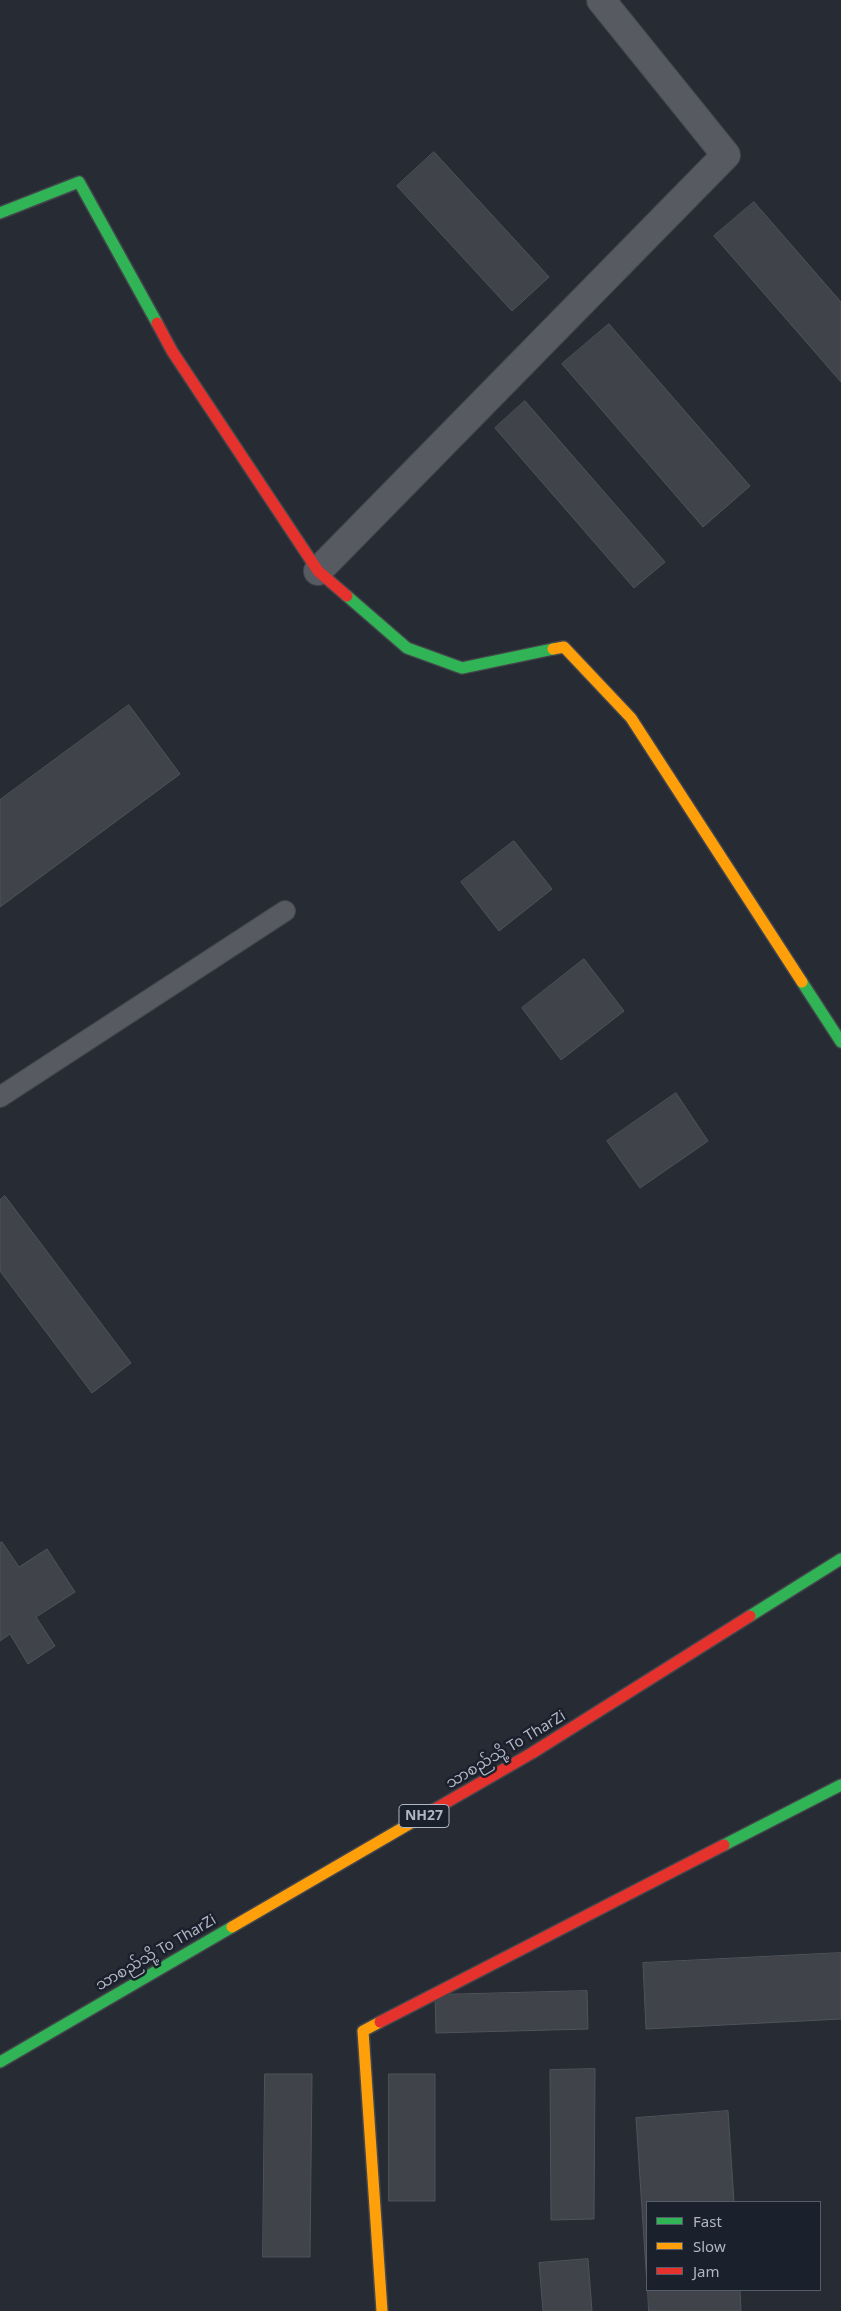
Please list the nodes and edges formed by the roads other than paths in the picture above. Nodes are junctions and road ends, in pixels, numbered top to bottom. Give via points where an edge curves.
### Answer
1 (601, 0) edge
2 (0, 213) edge
3 (318, 571) junction
4 (285, 911) dead end
5 (841, 1042) edge
6 (0, 1097) edge
7 (841, 1560) edge
8 (841, 1785) edge
9 (0, 2062) edge
10 (382, 2311) edge

1 - 3 street via 726,155
2 - 3 main road via 79,182 172,351
3 - 5 main road via 407,648 462,668 564,647 631,718
4 - 6 lane
7 - 9 main road, သာစည်သို့ To TharZi / NH27 via 532,1753
8 - 10 main road via 363,2031

